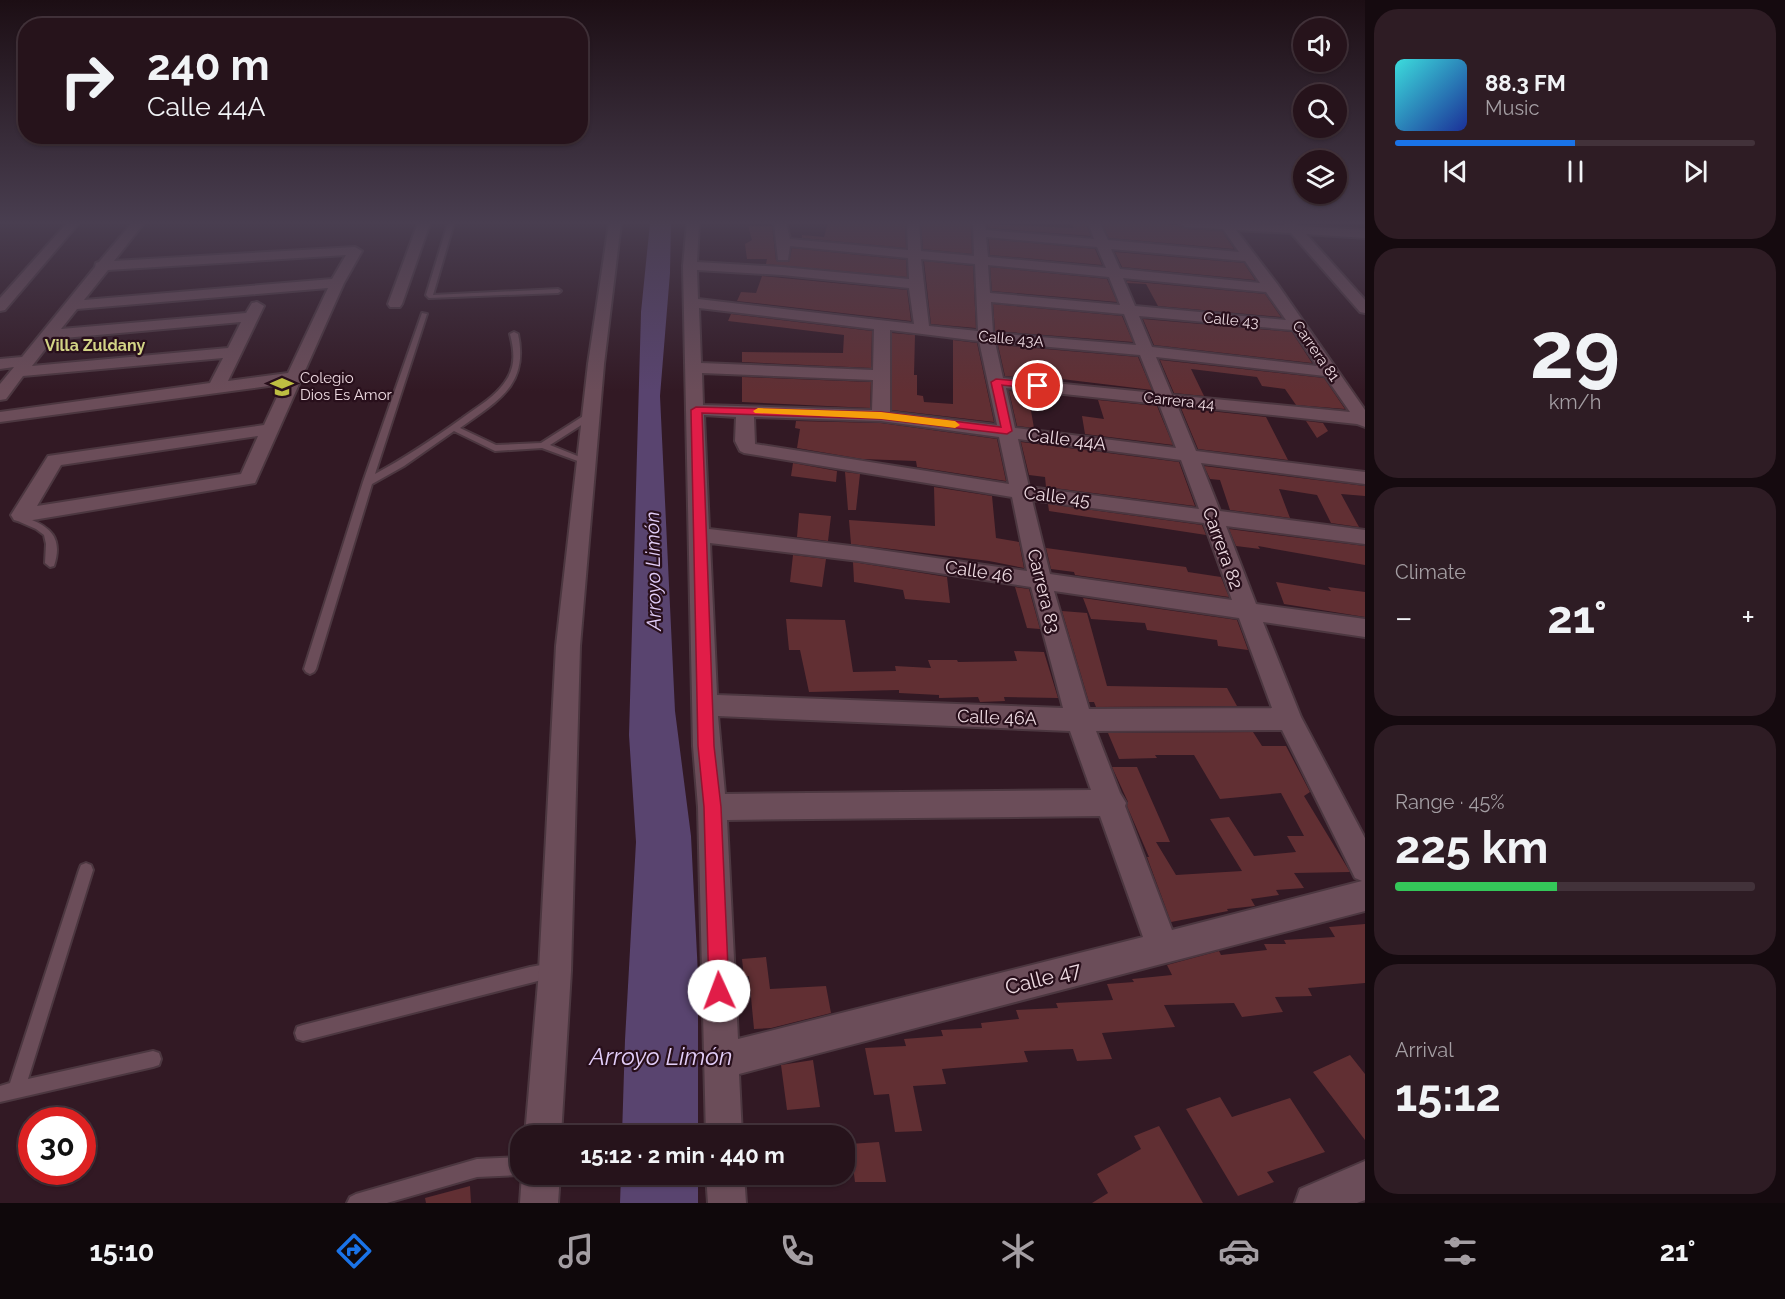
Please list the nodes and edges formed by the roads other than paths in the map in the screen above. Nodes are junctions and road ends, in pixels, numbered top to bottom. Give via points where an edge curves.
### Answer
1 (25, 279) edge
2 (91, 279) edge
3 (339, 279) edge
4 (404, 279) edge
5 (434, 279) edge
6 (608, 279) edge
7 (691, 279) edge
8 (866, 279) edge
9 (916, 279) edge
10 (984, 279) edge
11 (1117, 279) edge
12 (1173, 279) edge
13 (1266, 279) edge
14 (1341, 279) edge
15 (337, 283) junction
16 (916, 284) junction
17 (1273, 288) junction
18 (266, 289) junction
19 (558, 291) dead end
20 (985, 297) junction
21 (692, 303) junction
22 (1362, 303) edge
23 (395, 304) dead end
24 (71, 305) junction
25 (0, 307) edge
26 (1131, 311) junction
27 (424, 314) dead end
28 (252, 316) junction
29 (882, 324) junction
30 (1299, 326) junction
31 (922, 329) junction
32 (49, 334) junction
33 (514, 334) dead end
34 (986, 337) junction
35 (1146, 351) junction
36 (234, 352) junction
37 (0, 364) edge
38 (23, 366) junction
39 (694, 368) junction
40 (1330, 372) junction
41 (882, 375) junction
42 (295, 377) junction
43 (996, 382) junction
44 (216, 388) junction
45 (0, 395) edge
46 (1166, 399) junction
47 (696, 410) junction
48 (745, 410) junction
49 (591, 415) junction
50 (881, 416) junction
51 (0, 417) edge
52 (1364, 421) edge
53 (272, 429) junction
54 (454, 429) junction
55 (1007, 431) junction
56 (543, 445) junction
57 (1188, 454) junction
58 (586, 461) junction
59 (1365, 478) edge
60 (368, 482) junction
61 (1020, 492) junction
62 (21, 515) junction
63 (1211, 516) junction
64 (699, 535) junction
65 (1365, 537) edge
66 (50, 563) dead end
67 (1040, 580) junction
68 (1246, 611) junction
69 (1365, 628) edge
70 (310, 669) dead end
71 (705, 705) junction
72 (1289, 719) junction
73 (1079, 720) junction
74 (1112, 803) junction
75 (712, 807) junction
76 (1365, 868) edge
77 (86, 870) dead end
78 (1365, 896) edge
79 (1163, 947) junction
80 (555, 971) junction
81 (303, 1033) dead end
82 (153, 1059) dead end
83 (721, 1061) junction
84 (8, 1092) edge
85 (544, 1125) edge
86 (724, 1125) edge
87 (510, 1166) edge
88 (1365, 1180) edge
89 (539, 1185) edge
90 (725, 1185) edge
91 (356, 1203) edge
92 (538, 1203) edge
93 (726, 1203) edge
94 (1314, 1203) edge

1 - 25 street
2 - 24 street
3 - 15 street
4 - 23 street
5 - 19 lane via 431,297
6 - 49 street
7 - 21 street
8 - 16 street
9 - 16 street
10 - 20 street, Carrera 83
11 - 26 street, Carrera 82
12 - 17 street
13 - 17 street, Carrera 81
14 - 22 street
15 - 18 street
15 - 42 street
16 - 31 street
17 - 30 street, Carrera 81
18 - 24 street
18 - 28 street
20 - 26 street, Calle 43
20 - 34 street, Carrera 83
21 - 29 street, Calle 43A
21 - 39 street
24 - 32 street
26 - 30 street, Calle 43
26 - 35 street, Carrera 82
27 - 60 lane
28 - 32 street
28 - 36 street
29 - 31 street, Calle 43A
29 - 41 street
30 - 40 street, Carrera 81
31 - 34 street, Calle 43A
32 - 38 street
33 - 54 lane via 519,363 513,379
34 - 35 street, Calle 43A
34 - 43 street, Carrera 83
35 - 40 street, Calle 43A
35 - 46 street, Carrera 82
36 - 38 street
36 - 44 street
37 - 38 street
38 - 45 street
39 - 41 street
39 - 47 street
40 - 52 street, Carrera 81
41 - 50 street
42 - 44 street
42 - 53 street
43 - 46 street, Carrera 44
43 - 55 street, Carrera 83
44 - 51 street
46 - 52 street, Carrera 44
46 - 57 street, Carrera 82
47 - 48 street, Calle 44A
47 - 64 street
48 - 50 street, Calle 44A
48 - 61 street, Calle 45 via 744,441 751,450
49 - 56 lane
49 - 58 street
50 - 55 street, Calle 44A
53 - 62 street via 55,460
53 - 62 street via 248,479
54 - 56 lane via 495,448
54 - 60 lane
55 - 57 street, Calle 44A
55 - 61 street, Carrera 83
56 - 58 lane
57 - 59 street, Calle 44A
57 - 63 street, Carrera 82
58 - 80 street via 568,646
60 - 70 lane
61 - 63 street, Calle 45
61 - 67 street, Carrera 83
62 - 66 lane via 48,534
63 - 65 street, Calle 45
63 - 68 street, Carrera 82
64 - 67 street, Calle 46
64 - 71 street
67 - 68 street, Calle 46
67 - 73 street, Carrera 83
68 - 69 street, Calle 46
68 - 72 street, Carrera 82
71 - 73 street, Calle 46A
71 - 75 street
72 - 73 street, Calle 46A
72 - 76 street, Carrera 82
73 - 74 street, Carrera 83
74 - 75 street
74 - 79 street, Carrera 83
75 - 83 street
77 - 84 lane
78 - 79 street, Calle 47
79 - 83 street, Calle 47
80 - 81 lane
80 - 85 street
82 - 84 lane
83 - 86 street
87 - 91 lane via 477,1168
88 - 94 street
89 - 92 street
90 - 93 street

